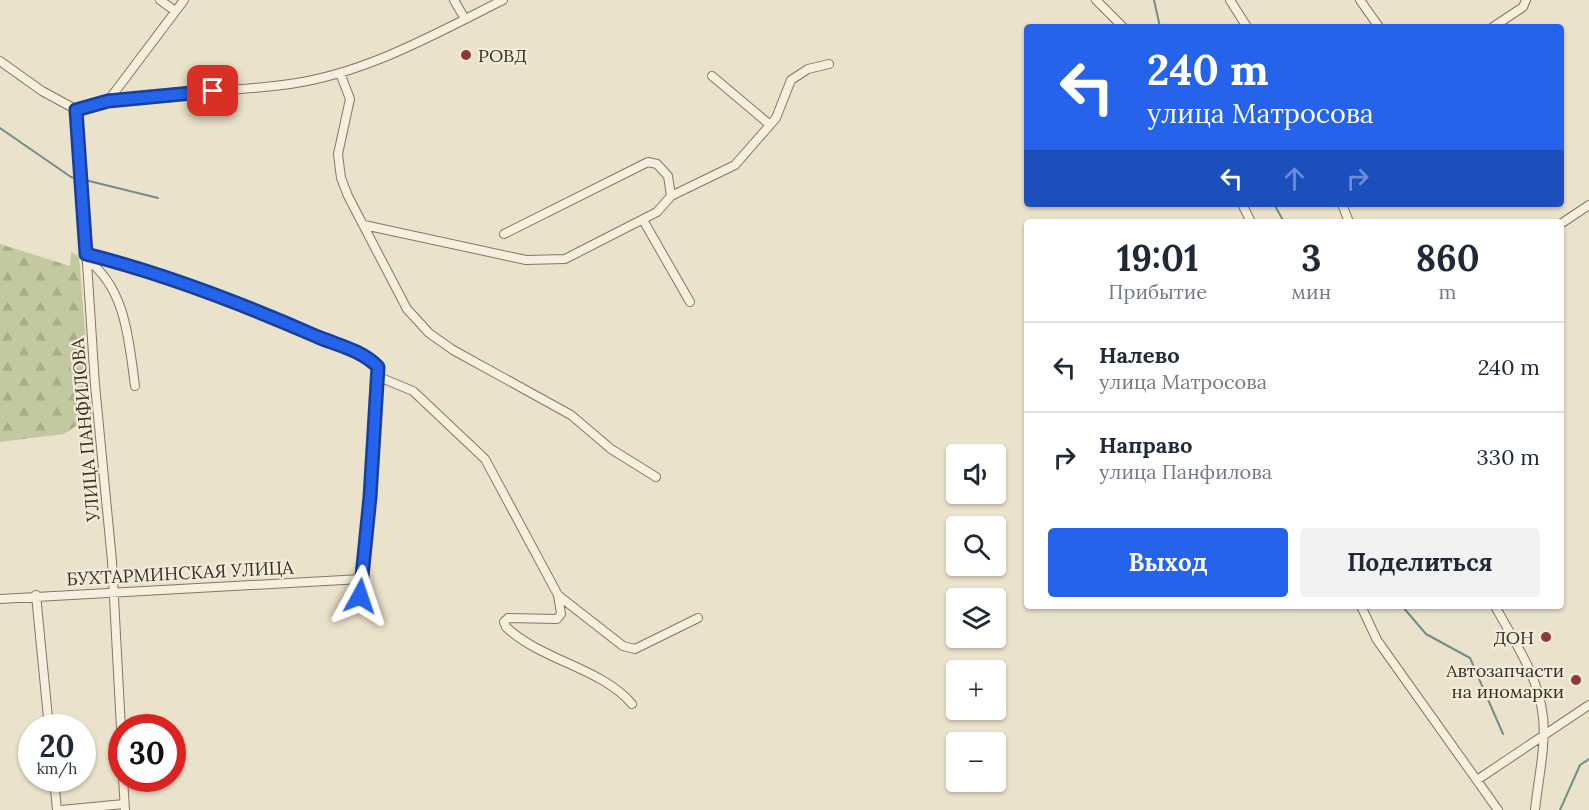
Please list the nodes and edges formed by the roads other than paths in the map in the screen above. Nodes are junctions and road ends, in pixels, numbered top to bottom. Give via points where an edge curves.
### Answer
1 (160, 0) edge
2 (184, 0) edge
3 (454, 0) edge
4 (503, 0) edge
5 (1096, 0) edge
6 (1230, 0) edge
7 (1360, 0) edge
8 (1526, 0) edge
9 (175, 12) junction
10 (465, 19) junction
11 (1120, 24) edge
12 (1245, 24) edge
13 (1376, 24) edge
14 (1498, 24) edge
15 (0, 62) edge
16 (829, 64) dead end
17 (340, 73) junction
18 (712, 76) dead end
19 (108, 101) junction
20 (76, 110) junction
21 (769, 124) junction
22 (671, 196) junction
23 (1589, 205) edge
24 (643, 220) junction
25 (1564, 222) edge
26 (364, 225) junction
27 (504, 234) dead end
28 (86, 257) junction
29 (690, 302) dead end
30 (379, 377) junction
31 (135, 386) dead end
32 (656, 477) dead end
33 (361, 579) junction
34 (113, 592) junction
35 (36, 595) junction
36 (558, 595) junction
37 (360, 596) dead end
38 (0, 598) edge
39 (1362, 609) edge
40 (1497, 609) edge
41 (698, 618) dead end
42 (633, 704) dead end
43 (1589, 705) edge
44 (48, 714) edge
45 (120, 714) edge
46 (1543, 735) junction
47 (1477, 780) junction
48 (56, 792) edge
49 (123, 792) edge
50 (124, 807) edge
51 (59, 810) edge
52 (1498, 810) edge
53 (1535, 810) edge

1 - 9 street
2 - 9 street
3 - 10 street
4 - 10 street
5 - 11 street
6 - 12 street
7 - 13 street
8 - 14 street via 1523,7
9 - 19 street
10 - 17 street via 406,48
15 - 20 street
16 - 21 street via 808,69 791,80 783,105
17 - 19 street via 291,84
17 - 26 street via 350,106 338,164 348,196
18 - 21 street
19 - 20 street
20 - 28 street, УЛИЦА ПАНФИЛОВА
21 - 22 street via 735,165
22 - 24 street via 657,212
22 - 27 street via 668,176 662,167 648,162
23 - 25 street
24 - 26 street via 580,253 549,261
24 - 29 street
26 - 32 street via 407,309 429,333 571,415 611,449
28 - 30 street via 161,276 365,355 378,367
28 - 31 street via 97,267 120,305
28 - 34 street, УЛИЦА ПАНФИЛОВА
30 - 33 street
30 - 36 street via 413,391 485,459
33 - 34 street, БУХТАРМИНСКАЯ УЛИЦА
33 - 37 street
34 - 35 street, БУХТАРМИНСКАЯ УЛИЦА
34 - 45 street, УЛИЦА ПАНФИЛОВА
35 - 38 street, БУХТАРМИНСКАЯ УЛИЦА
35 - 44 street
36 - 41 street via 623,646 635,649
36 - 42 street via 561,614 557,619 508,618 504,622 506,627 534,649 607,684
39 - 47 street via 1377,640
40 - 46 street via 1530,670 1541,703
43 - 46 street
46 - 47 street
46 - 53 street
47 - 52 street
48 - 51 street
49 - 50 street
50 - 51 street

